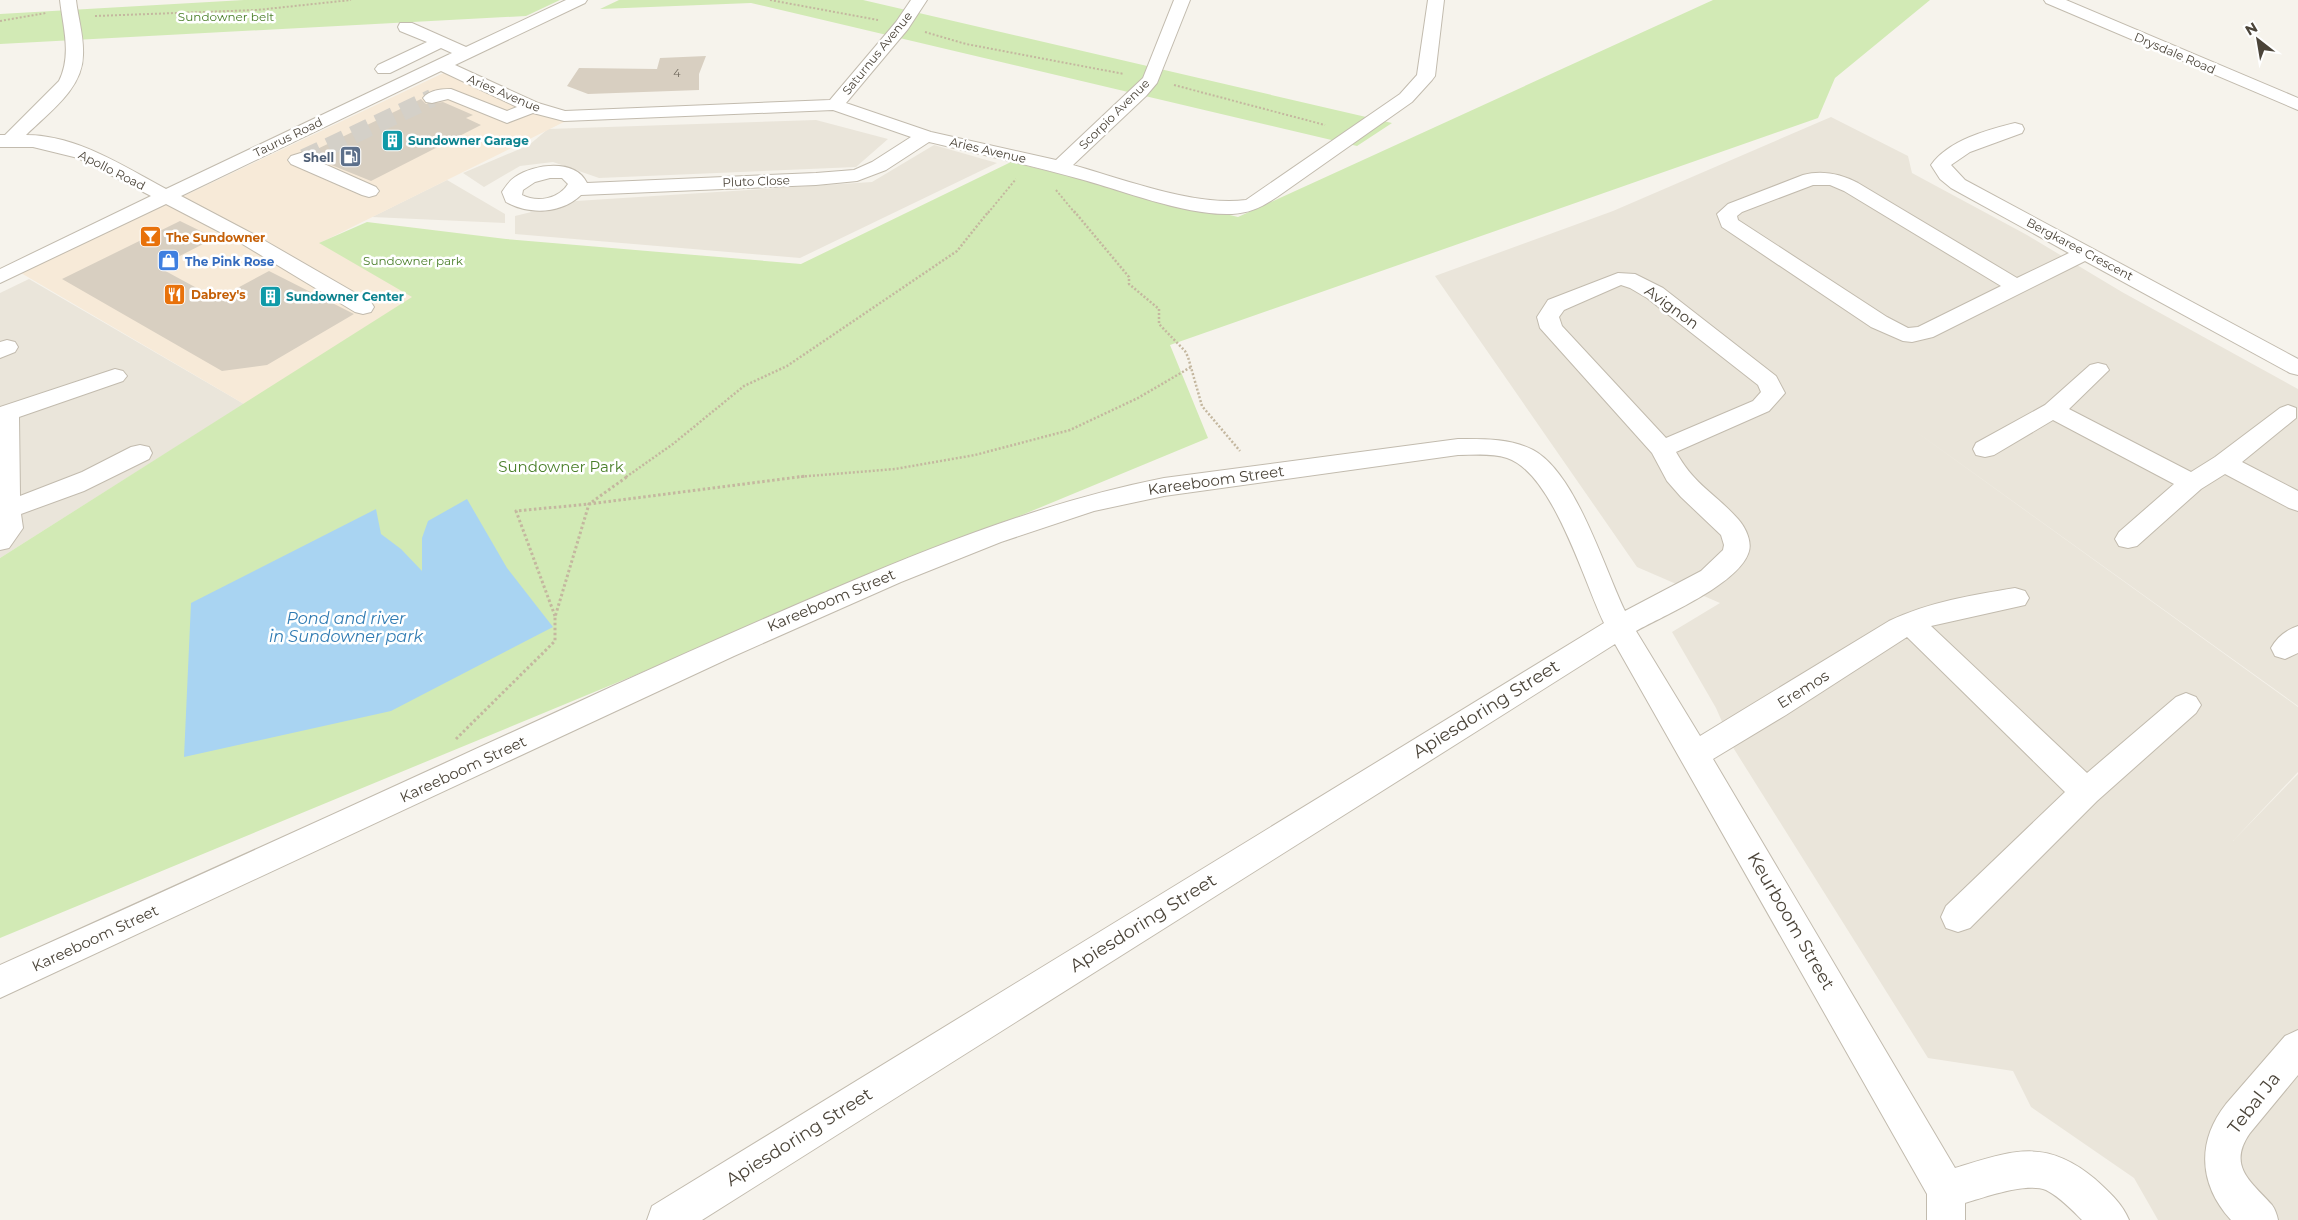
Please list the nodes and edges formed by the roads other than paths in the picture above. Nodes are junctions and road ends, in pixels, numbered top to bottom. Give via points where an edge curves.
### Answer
1 (578, 0) edge
2 (919, 0) edge
3 (1182, 0) edge
4 (1436, 0) edge
5 (2052, 0) edge
6 (68, 8) edge
7 (406, 27) dead end
8 (441, 42) junction
9 (466, 53) junction
10 (440, 65) junction
11 (384, 69) dead end
12 (432, 98) tunnel mouth
13 (835, 105) junction
14 (2298, 105) edge
15 (532, 107) junction
16 (347, 109) junction
17 (364, 118) dead end
18 (2015, 129) dead end
19 (926, 136) junction
20 (5, 141) edge
21 (266, 148) junction
22 (1060, 167) junction
23 (576, 189) dead end
24 (369, 191) dead end
25 (164, 196) junction
26 (2087, 252) junction
27 (0, 278) edge
28 (2015, 286) junction
29 (363, 307) dead end
30 (2298, 368) edge
31 (2098, 370) dead end
32 (115, 376) dead end
33 (2053, 410) junction
34 (2288, 413) dead end
35 (4, 414) edge
36 (1662, 449) junction
37 (1985, 449) dead end
38 (140, 454) dead end
39 (2224, 463) junction
40 (4, 473) edge
41 (2192, 483) junction
42 (2298, 502) edge
43 (7, 509) junction
44 (2128, 539) dead end
45 (0, 541) edge
46 (2015, 598) dead end
47 (1911, 624) junction
48 (1619, 627) junction
49 (2186, 705) dead end
50 (1695, 754) junction
51 (2086, 792) junction
52 (1958, 917) dead end
53 (0, 982) edge
54 (2298, 1048) edge
55 (1946, 1205) edge
56 (2252, 1218) edge
57 (666, 1220) edge
58 (2110, 1220) edge

1 - 9 street, Taurus Road
2 - 13 street, Saturnus Avenue
3 - 22 street, Scorpio Avenue via 1151,79
4 - 22 street, Aries Avenue via 1426,76 1406,98 1252,205 1209,207
5 - 14 street, Drysdale Road
6 - 20 street via 74,73 68,83
7 - 8 street
8 - 9 street
8 - 11 street
9 - 10 street, Taurus Road
10 - 15 street, Aries Avenue
10 - 16 street, Taurus Road
12 - 15 street via 451,94 506,118
13 - 15 street, Aries Avenue via 574,116
13 - 19 street, Aries Avenue
16 - 17 street
16 - 21 street, Taurus Road
18 - 26 street, Bergkaree Crescent via 1954,152 1941,165 1958,184
19 - 22 street, Aries Avenue
19 - 23 street, Pluto Close via 879,166 857,175
20 - 25 street, Apollo Road via 33,141 85,154
21 - 24 street via 301,159
21 - 25 street, Taurus Road
25 - 27 street, Taurus Road
25 - 29 street, Apollo Road via 246,238
26 - 28 street
26 - 30 street, Bergkaree Crescent
28 - 28 street via 1836,181 1810,179 1727,214 1729,223 1749,237 1879,322 1903,334 1934,329
31 - 33 street
32 - 35 street
33 - 37 street
33 - 41 street
34 - 39 street
35 - 40 street
36 - 36 street, Avignon via 1762,406 1773,393 1768,381 1655,293 1627,278 1556,305 1548,317 1551,328
36 - 48 street, Avignon via 1676,475 1729,526 1737,545 1735,554 1711,578
38 - 43 street via 82,484
39 - 41 street
39 - 42 street
40 - 43 street
41 - 44 street
43 - 45 street via 10,528
46 - 47 street, Eremos via 1955,608
47 - 50 street, Eremos via 1859,651 1825,676
47 - 51 street
48 - 50 street, Keurboom Street
48 - 53 street, Kareeboom Street via 1551,482 1532,460 1515,452 1458,446 1116,495 1052,513 951,551 763,629
48 - 57 street, Apiesdoring Street
49 - 51 street
50 - 55 street, Keurboom Street
51 - 52 street
54 - 56 street, Tebal Ja via 2232,1126 2223,1148 2221,1164 2224,1177
55 - 58 street via 2000,1175 2037,1169 2059,1177 2075,1188

